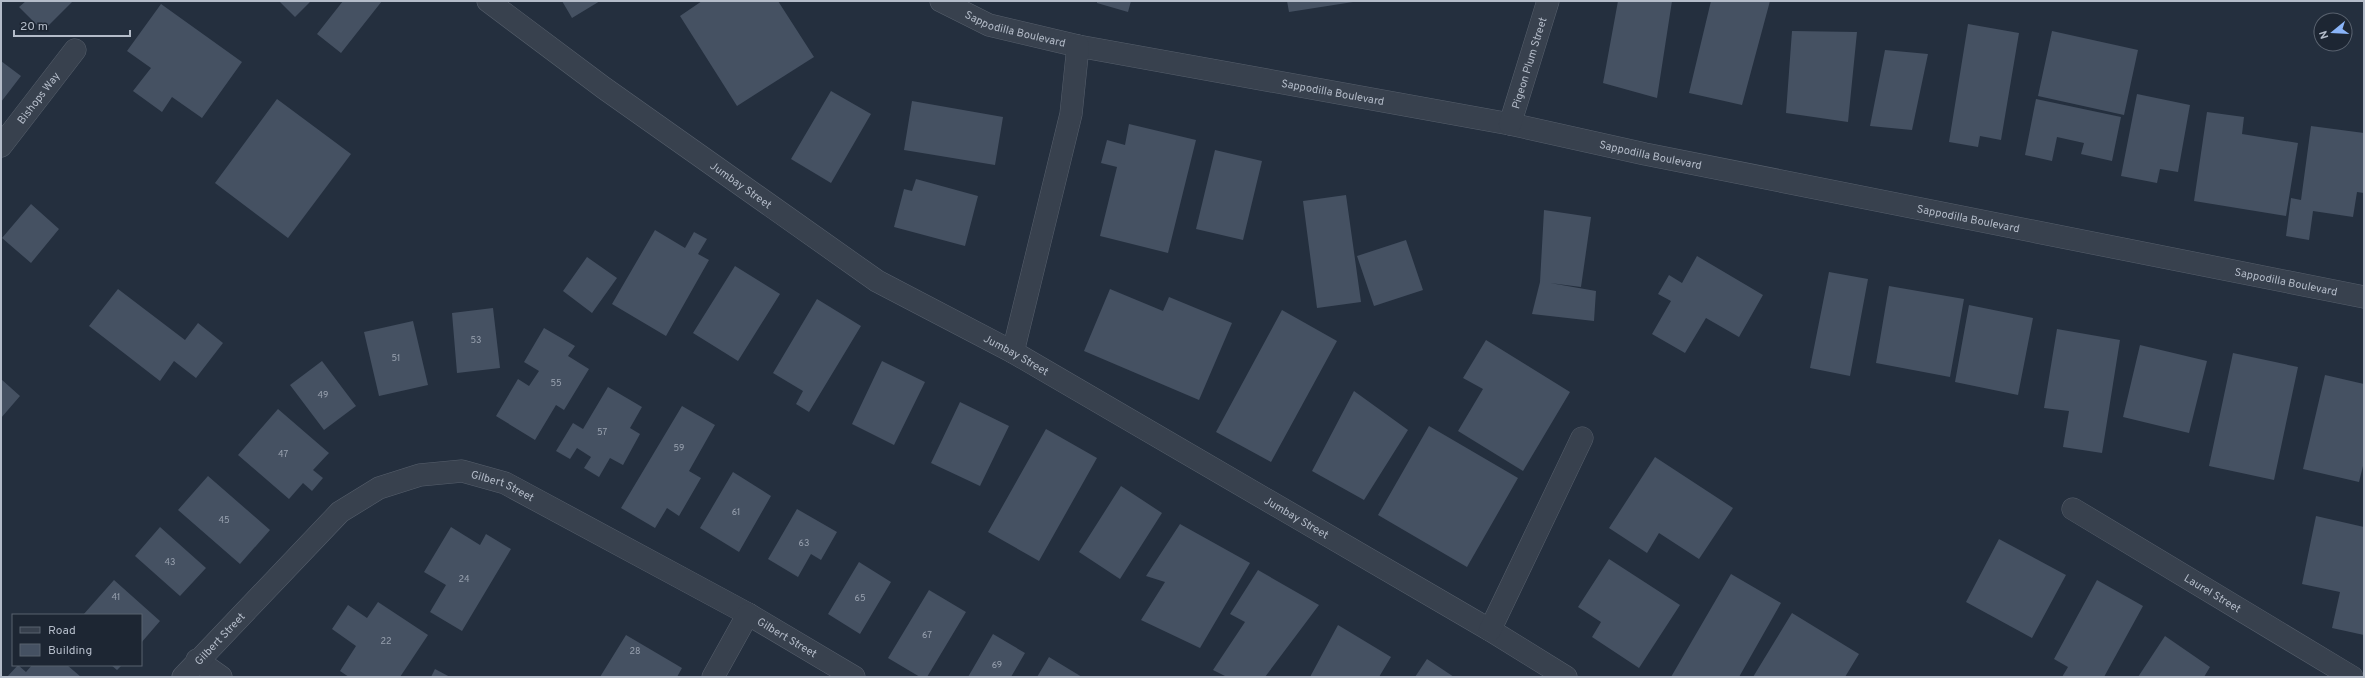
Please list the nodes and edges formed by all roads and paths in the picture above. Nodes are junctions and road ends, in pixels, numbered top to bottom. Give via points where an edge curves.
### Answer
1 (488, 1) edge
2 (941, 1) edge
3 (1548, 1) edge
4 (1078, 46) junction
5 (75, 50) dead end
6 (1510, 124) junction
7 (1, 146) edge
8 (2364, 297) edge
9 (1013, 352) junction
10 (1582, 438) dead end
11 (2073, 509) dead end
12 (748, 614) junction
13 (1490, 630) junction
14 (197, 660) junction
15 (183, 677) edge
16 (221, 677) edge
17 (713, 677) edge
18 (854, 677) edge
19 (1566, 677) edge
20 (2352, 677) edge

1 - 9 street, Jumbay Street via 604,88 877,281
2 - 4 street, Sappodilla Boulevard via 989,25
3 - 6 street, Pigeon Plum Street
4 - 6 street, Sappodilla Boulevard
4 - 9 street via 1071,114
5 - 7 street, Bishops Way
6 - 8 street, Sappodilla Boulevard via 1645,154
9 - 13 street, Jumbay Street
10 - 13 street
11 - 20 street, Laurel Street
12 - 14 street, Gilbert Street via 505,483 462,471 420,475 379,488 340,512
12 - 17 street
12 - 18 street, Gilbert Street
13 - 19 street, Jumbay Street
14 - 15 street, Gilbert Street
14 - 16 street

